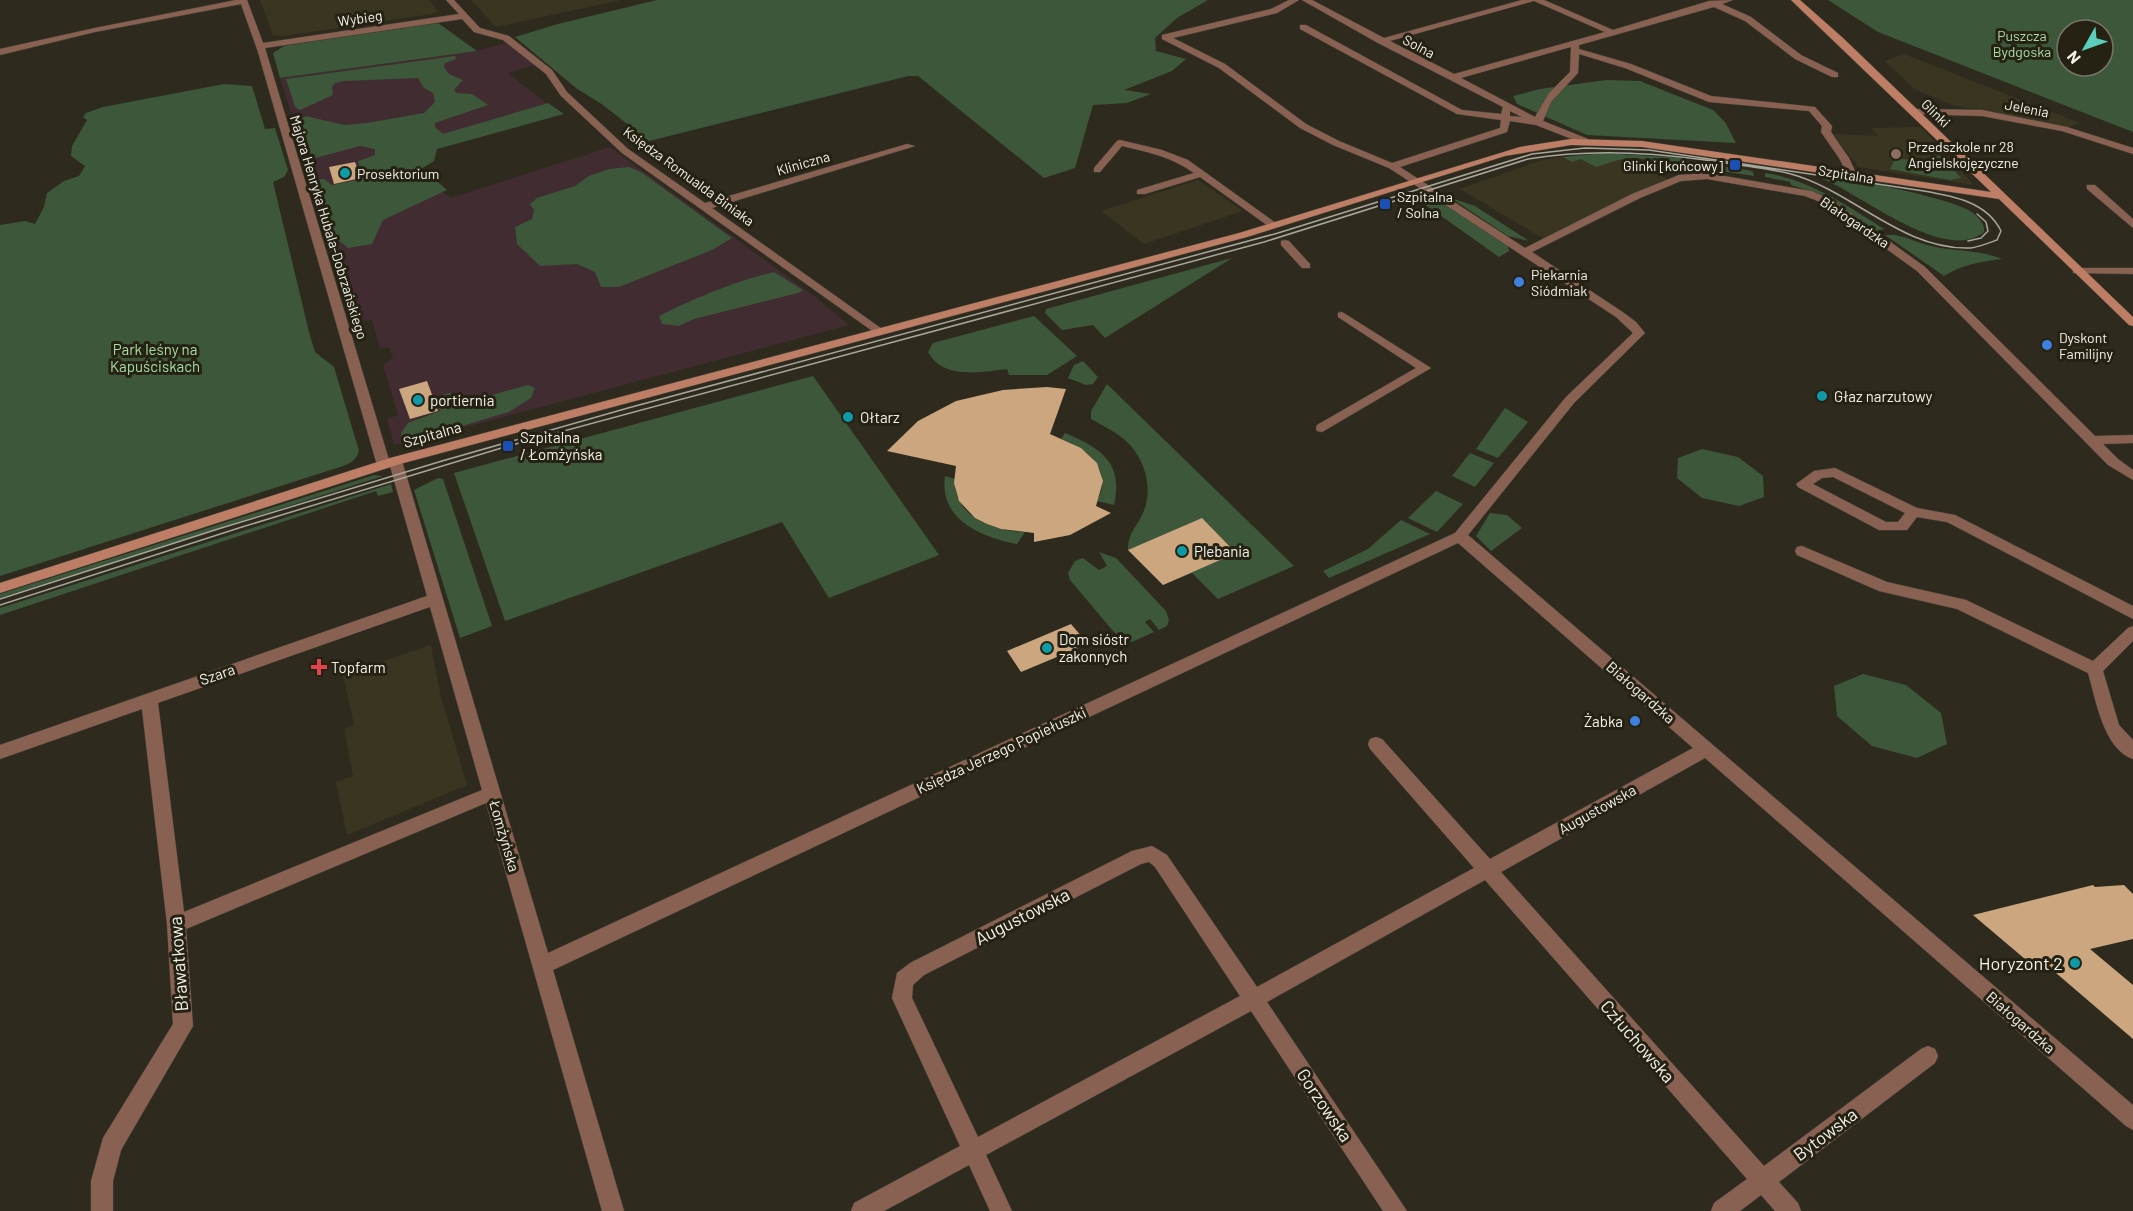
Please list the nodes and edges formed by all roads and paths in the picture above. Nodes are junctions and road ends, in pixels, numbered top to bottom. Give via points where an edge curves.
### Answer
1 (450, 0) edge
2 (1296, 0) edge
3 (1306, 0) edge
4 (1531, 0) edge
5 (1537, 0) edge
6 (1703, 0) edge
7 (1729, 0) edge
8 (1795, 0) edge
9 (243, 1) edge
10 (1715, 4) junction
11 (464, 16) junction
12 (1303, 27) dead end
13 (1613, 33) junction
14 (1381, 41) junction
15 (260, 46) junction
16 (1576, 48) junction
17 (0, 52) edge
18 (1835, 75) dead end
19 (1451, 78) junction
20 (1505, 105) junction
21 (1913, 112) junction
22 (1507, 119) junction
23 (1538, 122) junction
24 (1585, 141) junction
25 (910, 146) dead end
26 (2133, 151) edge
27 (1392, 166) junction
28 (1097, 170) dead end
29 (1201, 174) junction
30 (1852, 175) junction
31 (1416, 181) junction
32 (2091, 187) dead end
33 (1141, 192) dead end
34 (2000, 196) junction
35 (704, 207) junction
36 (2133, 225) edge
37 (1275, 226) junction
38 (1285, 243) dead end
39 (1524, 252) junction
40 (1306, 266) dead end
41 (2077, 271) junction
42 (2133, 271) edge
43 (1342, 315) dead end
44 (2133, 323) edge
45 (878, 331) junction
46 (1322, 428) dead end
47 (2133, 439) edge
48 (2091, 440) junction
49 (390, 463) junction
50 (2133, 476) edge
51 (1914, 512) junction
52 (1460, 536) junction
53 (1802, 551) dead end
54 (0, 588) edge
55 (435, 598) junction
56 (2133, 613) edge
57 (2133, 632) edge
58 (2095, 669) junction
59 (149, 698) junction
60 (1376, 744) dead end
61 (1707, 749) junction
62 (0, 752) edge
63 (2133, 752) edge
64 (492, 793) junction
65 (1487, 870) junction
66 (176, 924) junction
67 (542, 965) junction
68 (1254, 999) junction
69 (1928, 1056) dead end
70 (2133, 1119) edge
71 (973, 1151) junction
72 (1762, 1181) junction
73 (102, 1211) edge
74 (613, 1211) edge
75 (862, 1211) edge
76 (1001, 1211) edge
77 (1396, 1211) edge
78 (1722, 1211) edge
79 (1790, 1211) edge

1 - 11 street
2 - 27 street via 1274,11 1165,37 1222,66 1303,126
3 - 14 street
4 - 14 street, Solna
5 - 13 street
6 - 10 street
7 - 10 street
8 - 21 street, Glinki
9 - 15 street, Majora Henryka Hubala-Dobrzańskiego
9 - 17 street
10 - 13 street
10 - 18 street via 1748,19 1798,57
11 - 15 street, Wybieg
11 - 35 street, Księdza Romualda Biniaka via 477,30 506,39 549,72 564,94 625,151
12 - 22 street via 1460,112
13 - 16 street
14 - 19 street, Solna
15 - 49 street, Majora Henryka Hubala-Dobrzańskiego
16 - 19 street
16 - 23 street via 1574,73 1548,99
16 - 30 street via 1709,99 1812,109 1827,126 1826,132
19 - 20 street, Solna
20 - 22 street
20 - 23 street, Solna
21 - 26 street, Jelenia via 1991,115 2064,129
21 - 34 street, Glinki
22 - 23 street
22 - 27 street via 1504,130
23 - 24 street, Solna
24 - 30 street, Szpitalna via 1693,150
24 - 31 street, Szpitalna via 1518,149
25 - 35 street, Kliniczna
27 - 31 street
28 - 29 street via 1123,140 1174,157
29 - 33 street
29 - 37 street
30 - 34 street, Szpitalna
31 - 37 street, Szpitalna
31 - 39 street
32 - 36 street
34 - 41 street, Glinki
35 - 45 street, Księdza Romualda Biniaka
37 - 45 street, Szpitalna
38 - 40 street
39 - 48 street, Białogardzka via 1679,178 1707,176 1807,193 1827,201 1920,269
39 - 52 street via 1620,315 1639,333 1570,400
41 - 42 street
41 - 44 street, Glinki
43 - 46 street via 1425,368
45 - 49 street, Szpitalna
47 - 48 street
48 - 50 street, Białogardzka
49 - 54 street, Szpitalna
49 - 55 street, Łomżyńska
51 - 51 street via 1902,527 1884,527 1803,483 1819,474 1835,472
51 - 56 street via 1950,518
52 - 61 street, Białogardzka
52 - 67 street, Księdza Jerzego Popiełuszki
53 - 58 street via 1884,587 1961,604
55 - 59 street, Szara
55 - 64 street, Łomżyńska
57 - 58 street
58 - 63 street via 2112,728
59 - 62 street, Szara
59 - 66 street, Bławatkowa
60 - 65 street
61 - 65 street, Augustowska
61 - 70 street, Białogardzka
64 - 66 street
64 - 67 street, Łomżyńska
65 - 68 street, Augustowska
65 - 72 street, Człuchowska
66 - 73 street, Bławatkowa via 183,1026 111,1146 102,1181
67 - 74 street, Łomżyńska
68 - 71 street, Augustowska
68 - 71 street, Augustowska via 1161,861 1152,854 1138,857 917,969 904,980 902,998
68 - 77 street, Gorzowska
69 - 72 street, Bytowska
71 - 75 street, Augustowska
71 - 76 street
72 - 78 street, Bytowska
72 - 79 street, Człuchowska

